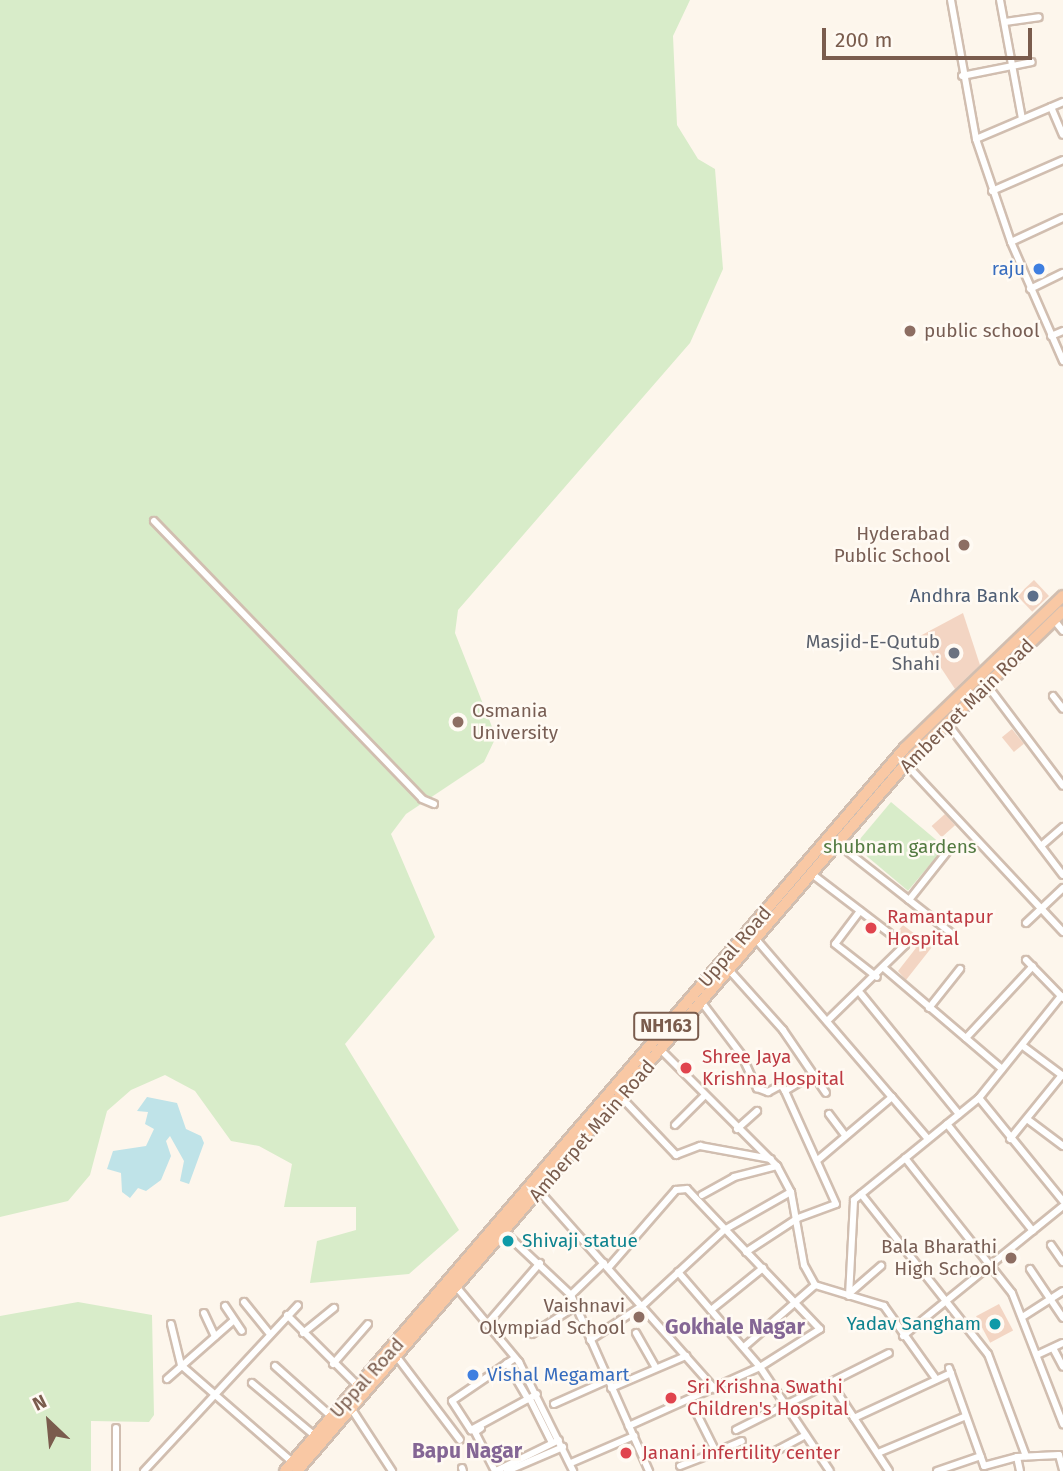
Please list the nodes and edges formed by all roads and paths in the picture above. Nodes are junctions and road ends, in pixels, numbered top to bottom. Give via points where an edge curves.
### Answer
1 (951, 0) edge
2 (1000, 0) edge
3 (1038, 17) dead end
4 (1005, 22) junction
5 (1032, 62) dead end
6 (1013, 66) junction
7 (962, 76) junction
8 (1063, 102) edge
9 (1051, 107) junction
10 (1022, 119) junction
11 (1063, 135) edge
12 (976, 139) junction
13 (1063, 160) edge
14 (992, 191) junction
15 (1063, 218) edge
16 (1010, 242) junction
17 (1063, 273) edge
18 (1030, 289) junction
19 (1063, 331) edge
20 (1051, 336) junction
21 (1063, 361) edge
22 (154, 521) dead end
23 (1063, 596) edge
24 (1063, 611) edge
25 (1054, 620) junction
26 (1063, 631) edge
27 (987, 685) junction
28 (1053, 696) dead end
29 (1063, 709) edge
30 (947, 723) junction
31 (902, 760) junction
32 (1063, 786) edge
33 (434, 804) dead end
34 (1063, 827) edge
35 (838, 844) junction
36 (1041, 846) junction
37 (947, 852) dead end
38 (812, 874) junction
39 (1063, 875) edge
40 (1063, 888) edge
41 (909, 900) junction
42 (1042, 909) junction
43 (860, 911) junction
44 (1026, 923) dead end
45 (1063, 931) edge
46 (749, 932) junction
47 (951, 933) dead end
48 (758, 940) junction
49 (1026, 960) dead end
50 (1033, 966) junction
51 (885, 969) junction
52 (960, 969) dead end
53 (731, 972) junction
54 (877, 977) junction
55 (861, 994) junction
56 (1062, 997) edge
57 (703, 1004) junction
58 (929, 1009) junction
59 (827, 1021) junction
60 (966, 1038) junction
61 (1023, 1046) junction
62 (662, 1051) junction
63 (1002, 1069) junction
64 (813, 1074) junction
65 (1062, 1076) edge
66 (785, 1091) junction
67 (826, 1093) dead end
68 (705, 1095) junction
69 (621, 1097) junction
70 (892, 1097) junction
71 (979, 1098) junction
72 (757, 1111) dead end
73 (829, 1114) dead end
74 (959, 1114) junction
75 (1027, 1119) junction
76 (947, 1124) junction
77 (675, 1125) dead end
78 (737, 1129) junction
79 (845, 1135) junction
80 (928, 1139) junction
81 (1010, 1139) junction
82 (1063, 1146) edge
83 (905, 1158) junction
84 (771, 1159) junction
85 (819, 1159) junction
86 (777, 1166) junction
87 (540, 1192) junction
88 (791, 1192) junction
89 (862, 1194) junction
90 (702, 1195) dead end
91 (1063, 1204) edge
92 (798, 1218) junction
93 (500, 1229) junction
94 (724, 1230) junction
95 (1033, 1231) junction
96 (1051, 1245) dead end
97 (746, 1252) junction
98 (1063, 1262) edge
99 (540, 1263) junction
100 (606, 1265) junction
101 (881, 1266) dead end
102 (992, 1267) junction
103 (762, 1268) junction
104 (1030, 1269) dead end
105 (678, 1272) junction
106 (454, 1284) junction
107 (815, 1285) junction
108 (1063, 1291) edge
109 (850, 1294) junction
110 (571, 1295) junction
111 (1050, 1300) junction
112 (946, 1301) junction
113 (796, 1302) junction
114 (244, 1303) dead end
115 (298, 1305) dead end
116 (225, 1306) dead end
117 (576, 1306) junction
118 (642, 1306) junction
119 (334, 1308) dead end
120 (712, 1310) junction
121 (204, 1313) dead end
122 (287, 1315) junction
123 (1024, 1317) junction
124 (1063, 1318) edge
125 (234, 1320) junction
126 (489, 1322) junction
127 (171, 1324) dead end
128 (368, 1324) dead end
129 (242, 1331) dead end
130 (269, 1333) junction
131 (303, 1333) junction
132 (636, 1333) dead end
133 (532, 1334) dead end
134 (904, 1336) junction
135 (215, 1337) junction
136 (590, 1340) junction
137 (1063, 1343) edge
138 (744, 1347) junction
139 (1053, 1348) junction
140 (889, 1353) dead end
141 (1039, 1353) junction
142 (686, 1356) junction
143 (397, 1357) junction
144 (515, 1358) junction
145 (333, 1363) junction
146 (507, 1363) junction
147 (181, 1365) junction
148 (275, 1366) dead end
149 (760, 1367) junction
150 (1063, 1367) edge
151 (656, 1368) junction
152 (167, 1379) dead end
153 (936, 1379) junction
154 (608, 1380) junction
155 (252, 1383) dead end
156 (831, 1383) junction
157 (359, 1387) junction
158 (611, 1388) junction
159 (715, 1389) junction
160 (214, 1395) junction
161 (537, 1395) junction
162 (529, 1400) junction
163 (690, 1400) junction
164 (554, 1404) dead end
165 (786, 1405) junction
166 (350, 1406) junction
167 (966, 1416) junction
168 (332, 1417) junction
169 (854, 1418) junction
170 (1063, 1424) edge
171 (629, 1426) junction
172 (116, 1428) dead end
173 (736, 1430) dead end
174 (806, 1435) junction
175 (315, 1436) junction
176 (634, 1436) junction
177 (460, 1440) dead end
178 (742, 1441) dead end
179 (558, 1444) junction
180 (716, 1452) junction
181 (772, 1453) dead end
182 (878, 1453) junction
183 (1061, 1455) edge
184 (1026, 1456) junction
185 (981, 1457) junction
186 (1017, 1457) junction
187 (680, 1466) dead end
188 (295, 1467) edge
189 (572, 1467) edge
190 (1063, 1470) edge
191 (116, 1471) edge
192 (144, 1471) edge
193 (285, 1471) edge
194 (392, 1471) edge
195 (496, 1471) edge
196 (507, 1471) edge
197 (649, 1471) edge
198 (831, 1471) edge
199 (889, 1471) edge
200 (937, 1471) edge
201 (1020, 1471) edge

1 - 7 street
2 - 4 street
3 - 4 street
4 - 6 street
5 - 6 street
6 - 7 street
6 - 10 street
7 - 12 street
8 - 9 street
9 - 10 street
9 - 11 street
10 - 12 street
12 - 14 street
13 - 14 street
14 - 16 street
15 - 16 street
16 - 18 street
17 - 18 street
18 - 20 street
19 - 20 street
20 - 21 street
22 - 33 street via 422,799
23 - 31 highway, Uppal Road / NH163
24 - 25 highway, Amberpet Main Road / NH163
25 - 26 street
25 - 27 highway, Amberpet Main Road / NH163
27 - 30 highway, Amberpet Main Road / NH163
27 - 32 street
28 - 29 street
30 - 31 highway, Amberpet Main Road / NH163
30 - 36 street
31 - 35 highway, Amberpet Main Road / NH163
31 - 42 street
31 - 46 highway, Uppal Road / NH163
34 - 36 street
35 - 38 highway, Amberpet Main Road / NH163
35 - 41 street
36 - 39 street
37 - 41 street
38 - 43 street
38 - 48 highway, Amberpet Main Road / NH163
40 - 42 street
41 - 47 street
42 - 44 street
42 - 45 street
43 - 51 street via 905,946
43 - 54 street via 835,944
46 - 48 street
46 - 93 highway, Uppal Road / NH163
48 - 53 highway, Amberpet Main Road / NH163
48 - 59 street
49 - 50 street
50 - 56 street
50 - 60 street
51 - 54 street
51 - 58 street
52 - 58 street
53 - 57 highway, Amberpet Main Road / NH163
53 - 64 street
54 - 55 street
55 - 59 street
55 - 74 street
56 - 61 street
57 - 62 highway, Amberpet Main Road / NH163
57 - 66 street via 741,1054 757,1088 768,1092 780,1085
58 - 60 street
59 - 70 street
60 - 63 street
61 - 63 street
61 - 65 street
62 - 68 street
62 - 69 highway, Amberpet Main Road / NH163
63 - 71 street
64 - 66 street
64 - 67 street
65 - 75 street
66 - 85 street
68 - 77 street
68 - 78 street
69 - 84 street via 676,1155 700,1146
69 - 87 highway, Amberpet Main Road / NH163
70 - 79 street
70 - 80 street
71 - 74 street
71 - 81 street
72 - 78 street
73 - 79 street
74 - 76 street
75 - 81 street
75 - 82 street
76 - 80 street
76 - 95 street
78 - 84 street
79 - 85 street
80 - 83 street
81 - 91 street
83 - 89 street
83 - 102 street
84 - 86 street
85 - 92 street via 836,1204
86 - 88 street
86 - 90 street via 736,1176
87 - 93 highway, Amberpet Main Road / NH163
87 - 100 street
88 - 92 street
88 - 94 street
89 - 109 street via 852,1208
89 - 112 street
91 - 95 street
92 - 97 street
92 - 107 street via 804,1265
93 - 99 street
93 - 106 highway, Amberpet Main Road / NH163
94 - 97 street
94 - 100 street via 681,1188
94 - 105 street
95 - 102 street
96 - 98 street
97 - 103 street
99 - 110 street
99 - 126 street
100 - 110 street
100 - 118 street
101 - 109 street
102 - 112 street
102 - 123 street
103 - 113 street
103 - 120 street
104 - 111 street
105 - 118 street
105 - 120 street
106 - 126 street
106 - 143 highway, Amberpet Main Road / NH163
106 - 157 highway, Uppal Road / NH163
107 - 109 street
107 - 113 street
108 - 111 street
109 - 134 street via 884,1306
110 - 117 street
111 - 123 street
111 - 124 street
112 - 134 street
112 - 184 street via 988,1353
113 - 138 street
113 - 149 street via 812,1314 819,1333
114 - 130 street
115 - 122 street
116 - 125 street
117 - 133 street
117 - 136 street
118 - 136 street
118 - 142 street
119 - 131 street
120 - 138 street
121 - 135 street
122 - 130 street
122 - 131 street
123 - 141 street
125 - 129 street
125 - 135 street
126 - 144 street
127 - 147 street
128 - 145 street
130 - 160 street
131 - 145 street
132 - 151 street
134 - 153 street
135 - 147 street
136 - 154 street
137 - 139 street
138 - 149 street
139 - 141 street
139 - 150 street
140 - 156 street
141 - 170 street
142 - 151 street
142 - 159 street
143 - 166 highway, Amberpet Main Road / NH163
143 - 177 street
144 - 146 street
144 - 161 street
145 - 157 street
146 - 162 street
146 - 162 street via 452,1401 471,1430
147 - 152 street
147 - 160 street
148 - 168 street
149 - 159 street
149 - 165 street
151 - 158 street
153 - 167 street via 950,1371
153 - 169 street
154 - 158 street
154 - 164 street
155 - 175 street
156 - 165 street
156 - 169 street
157 - 166 highway, Uppal Road / NH163
158 - 171 street
159 - 163 street
160 - 188 street
160 - 192 street
161 - 162 street
161 - 179 street
162 - 179 street
162 - 195 street via 475,1432
163 - 171 street
163 - 180 street
165 - 173 street
165 - 174 street
166 - 168 highway, Uppal Road / NH163
166 - 188 highway, Amberpet Main Road / NH163
166 - 194 street
167 - 182 street
167 - 185 street
168 - 175 highway, Uppal Road / NH163
169 - 182 street
171 - 176 street
172 - 191 street
174 - 181 street
174 - 198 street
175 - 188 highway, Uppal Road / NH163
176 - 189 street
176 - 197 street
178 - 180 street
179 - 189 street
179 - 195 street
179 - 196 street
180 - 187 street
182 - 199 street
183 - 184 street
183 - 190 street
184 - 186 street
185 - 186 street via 985,1466
185 - 200 street
186 - 201 street
188 - 193 highway, Uppal Road / NH163

